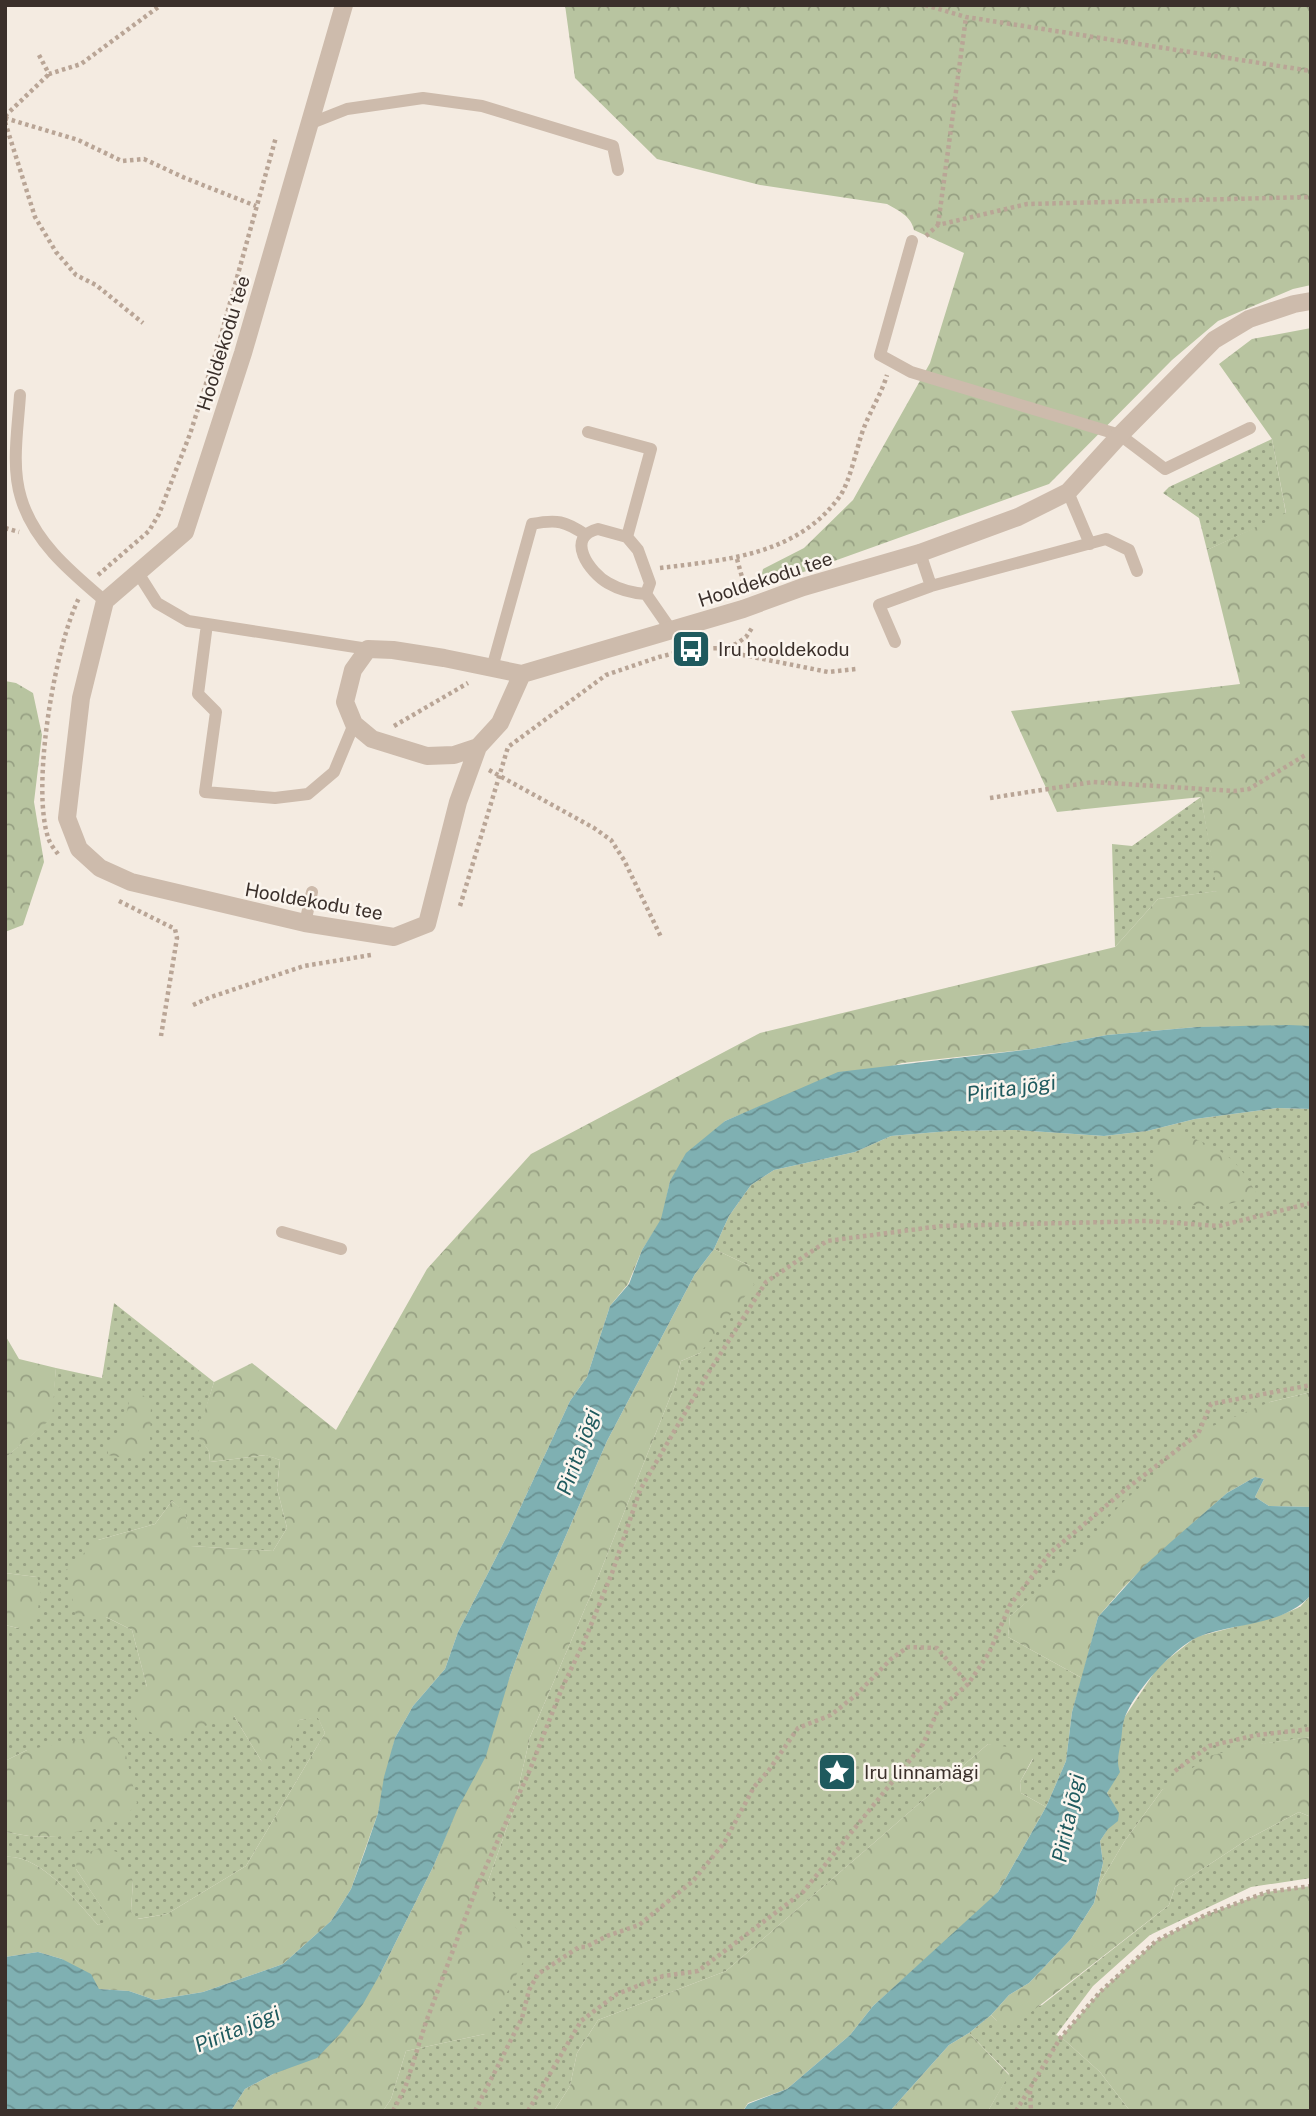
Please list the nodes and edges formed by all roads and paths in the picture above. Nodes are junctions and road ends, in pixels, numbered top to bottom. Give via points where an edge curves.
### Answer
1 (161, 5) edge
2 (344, 5) edge
3 (925, 5) edge
4 (966, 17) junction
5 (38, 55) dead end
6 (1311, 71) edge
7 (49, 74) junction
8 (5, 119) edge
9 (309, 124) junction
10 (618, 170) dead end
11 (1311, 197) edge
12 (256, 206) dead end
13 (938, 225) junction
14 (919, 239) joint
15 (1311, 301) edge
16 (143, 323) dead end
17 (891, 362) junction
18 (20, 396) dead end
19 (1250, 428) dead end
20 (588, 432) dead end
21 (1120, 435) junction
22 (1068, 492) junction
23 (586, 535) junction
24 (627, 537) junction
25 (1090, 544) junction
26 (920, 553) junction
27 (737, 559) junction
28 (647, 570) junction
29 (1137, 571) dead end
30 (138, 573) junction
31 (931, 586) junction
32 (646, 594) junction
33 (105, 601) junction
34 (750, 606) junction
35 (207, 624) junction
36 (671, 630) junction
37 (895, 642) dead end
38 (722, 648) junction
39 (368, 649) junction
40 (492, 668) junction
41 (856, 669) dead end
42 (522, 674) junction
43 (355, 724) junction
44 (372, 739) junction
45 (478, 747) junction
46 (1307, 754) dead end
47 (499, 776) junction
48 (990, 798) dead end
49 (312, 892) dead end
50 (460, 906) dead end
51 (305, 923) junction
52 (661, 937) dead end
53 (382, 954) dead end
54 (193, 1005) dead end
55 (1311, 1203) edge
56 (282, 1232) dead end
57 (341, 1248) dead end
58 (1311, 1385) edge
59 (968, 1684) junction
60 (1311, 1729) edge
61 (1175, 1771) dead end
62 (1311, 1886) edge
63 (1030, 2089) junction
64 (393, 2111) edge
65 (475, 2111) edge
66 (528, 2111) edge
67 (1016, 2111) edge
68 (1031, 2111) edge

1 - 7 path via 81,64
2 - 9 street, Hooldekodu tee
3 - 4 path
4 - 6 path
4 - 13 path
5 - 7 path
7 - 8 path
8 - 12 path via 78,140 122,161 144,159
8 - 16 path via 35,218 56,252 76,275 96,285
9 - 10 lane via 347,108 423,98 482,106 613,146
9 - 30 street, Hooldekodu tee via 243,354 185,532
11 - 13 path via 1027,204
13 - 14 path
14 - 17 lane via 880,355
15 - 21 street, Hooldekodu tee via 1249,319 1214,340
17 - 21 lane
17 - 27 path via 841,494 821,517 784,544
18 - 33 lane via 16,461 21,498 40,538
19 - 21 lane via 1165,470
20 - 24 lane via 651,449
21 - 22 street, Hooldekodu tee
22 - 25 lane
22 - 26 street, Hooldekodu tee via 1018,517
23 - 24 lane via 598,529
23 - 32 lane via 582,553 590,568 607,583 629,593
23 - 40 lane via 571,524 553,520 532,524
24 - 28 lane
25 - 29 lane via 1106,539 1129,550
25 - 31 lane
26 - 31 lane
26 - 34 street, Hooldekodu tee
27 - 28 path
27 - 34 path
28 - 32 lane via 650,583
30 - 33 street, Hooldekodu tee
30 - 35 lane via 157,603 188,621
31 - 37 lane via 879,605
32 - 36 lane
33 - 51 street, Hooldekodu tee via 80,698 67,818 79,849 100,868 131,882
34 - 36 street, Hooldekodu tee
34 - 38 path via 752,627 746,637
35 - 39 lane
35 - 43 lane via 198,694 216,712 205,792 275,798 308,794 334,772
36 - 42 street, Hooldekodu tee
38 - 41 path via 828,673
38 - 47 path via 691,649 606,675 509,747
39 - 40 street
39 - 43 street via 353,670 345,702
40 - 42 street
40 - 44 path
42 - 45 street, Hooldekodu tee via 500,723
43 - 44 street
44 - 45 street via 427,756 454,755
45 - 47 path via 489,771
45 - 51 street, Hooldekodu tee via 458,802 426,924 394,937
46 - 48 path via 1249,789 1093,782
47 - 50 path
47 - 52 path via 611,840
49 - 51 lane
53 - 54 path via 304,966
55 - 64 path via 1219,1226 1147,1221 941,1226 827,1241 766,1282 640,1490 589,1630 478,1884
56 - 57 lane
58 - 59 path via 1211,1404 1198,1434 1051,1552 1010,1605 989,1653
59 - 65 path via 937,1648 908,1647 831,1714 798,1728 754,1787 724,1843 693,1881 639,1925 579,1947 538,1974 522,2018
59 - 66 path via 938,1710 923,1744 803,1892 698,1971 663,1976 617,1994 581,2021
60 - 61 path via 1209,1746
62 - 63 path via 1267,1892 1205,1914 1156,1941 1100,1992 1061,2037
63 - 67 path
63 - 68 path

